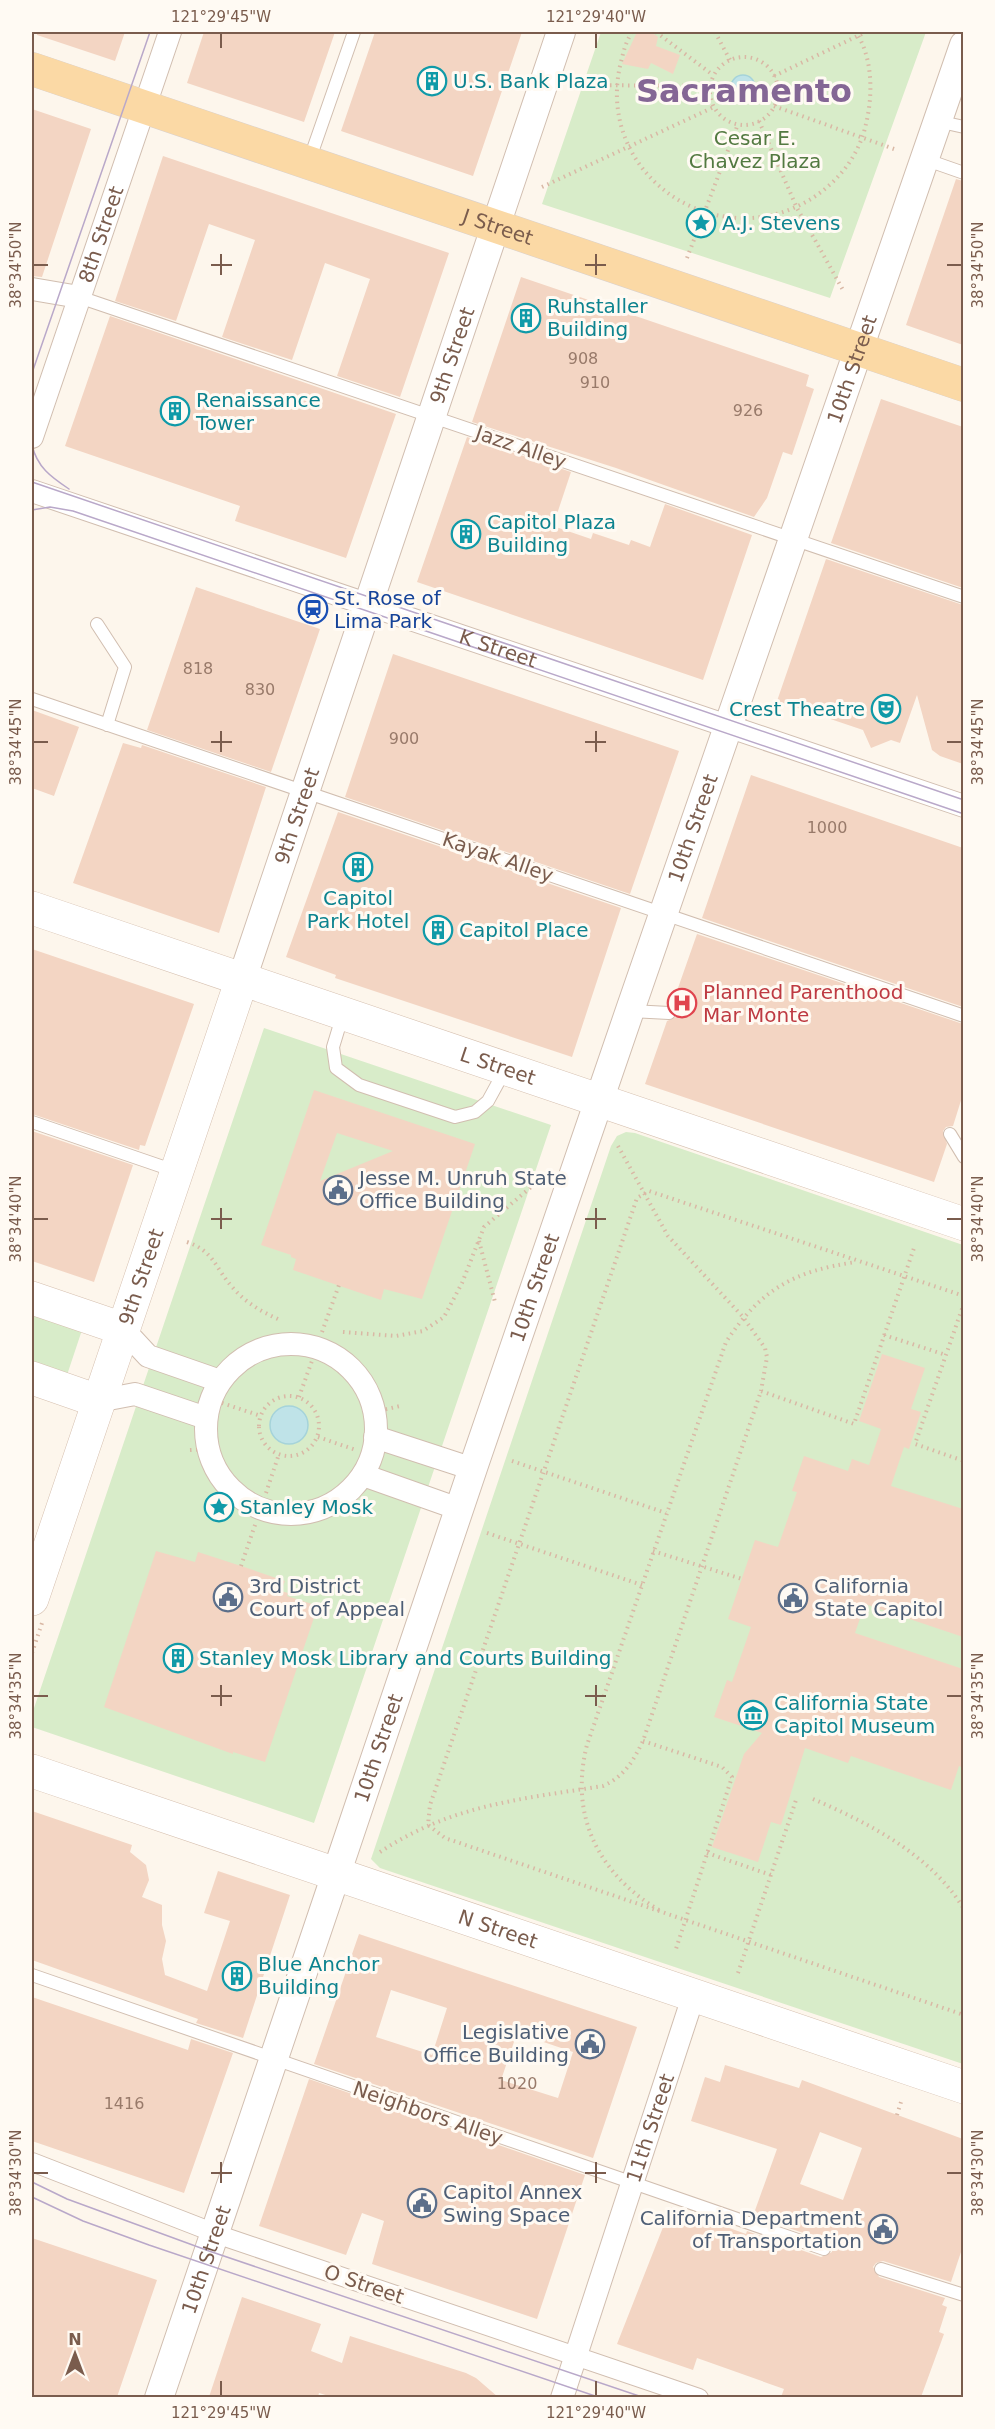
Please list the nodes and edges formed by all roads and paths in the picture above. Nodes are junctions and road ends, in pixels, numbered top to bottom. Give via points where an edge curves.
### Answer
1 (170, 32) edge
2 (354, 32) edge
3 (561, 32) edge
4 (632, 32) edge
5 (656, 32) edge
6 (715, 32) edge
7 (866, 32) edge
8 (857, 33) edge
9 (963, 45) edge
10 (730, 60) junction
11 (32, 69) edge
12 (713, 75) junction
13 (774, 76) junction
14 (574, 85) dead end
15 (616, 86) junction
16 (710, 86) junction
17 (774, 106) junction
18 (145, 107) junction
19 (714, 107) junction
20 (759, 121) junction
21 (738, 124) junction
22 (950, 124) edge
23 (863, 138) junction
24 (629, 147) junction
25 (894, 148) dead end
26 (924, 159) junction
27 (309, 162) junction
28 (963, 173) edge
29 (542, 187) dead end
30 (797, 208) junction
31 (704, 213) junction
32 (495, 225) junction
33 (687, 258) dead end
34 (32, 289) edge
35 (843, 290) dead end
36 (79, 297) junction
37 (858, 348) junction
38 (963, 385) edge
39 (432, 417) junction
40 (32, 437) edge
41 (32, 491) edge
42 (794, 540) junction
43 (963, 597) edge
44 (369, 604) junction
45 (96, 624) dead end
46 (32, 699) edge
47 (107, 724) junction
48 (728, 726) junction
49 (305, 792) junction
50 (963, 806) edge
51 (32, 908) edge
52 (662, 913) junction
53 (242, 979) junction
54 (630, 1011) junction
55 (343, 1013) junction
56 (669, 1013) dead end
57 (963, 1016) edge
58 (506, 1069) junction
59 (600, 1101) junction
60 (32, 1122) edge
61 (950, 1134) dead end
62 (618, 1146) dead end
63 (963, 1157) edge
64 (176, 1171) junction
65 (537, 1182) dead end
66 (642, 1193) junction
67 (962, 1219) edge
68 (479, 1241) junction
69 (187, 1242) dead end
70 (915, 1245) dead end
71 (858, 1262) junction
72 (905, 1276) junction
73 (339, 1285) dead end
74 (963, 1296) edge
75 (32, 1298) edge
76 (495, 1302) dead end
77 (963, 1303) edge
78 (743, 1317) junction
79 (280, 1320) dead end
80 (123, 1329) junction
81 (322, 1332) dead end
82 (344, 1332) dead end
83 (884, 1335) junction
84 (945, 1355) junction
85 (313, 1358) dead end
86 (32, 1378) edge
87 (760, 1391) junction
88 (299, 1397) junction
89 (98, 1401) junction
90 (216, 1401) junction
91 (400, 1406) dead end
92 (374, 1412) junction
93 (261, 1416) junction
94 (318, 1437) junction
95 (375, 1437) junction
96 (356, 1450) dead end
97 (279, 1454) junction
98 (512, 1461) dead end
99 (963, 1461) edge
100 (473, 1469) junction
101 (543, 1471) junction
102 (363, 1475) junction
103 (266, 1493) dead end
104 (459, 1509) junction
105 (666, 1513) junction
106 (256, 1522) dead end
107 (487, 1533) dead end
108 (518, 1543) junction
109 (653, 1551) junction
110 (241, 1566) dead end
111 (702, 1566) junction
112 (742, 1579) dead end
113 (642, 1585) junction
114 (32, 1599) edge
115 (643, 1741) junction
116 (32, 1771) edge
117 (581, 1789) junction
118 (813, 1799) dead end
119 (796, 1800) dead end
120 (428, 1825) junction
121 (380, 1852) dead end
122 (707, 1853) junction
123 (337, 1874) junction
124 (771, 1875) junction
125 (963, 1909) edge
126 (668, 1915) junction
127 (685, 1920) junction
128 (748, 1941) junction
129 (675, 1952) dead end
130 (738, 1973) dead end
131 (32, 1975) edge
132 (693, 1997) junction
133 (963, 2015) edge
134 (276, 2059) junction
135 (963, 2088) edge
136 (901, 2102) dead end
137 (897, 2115) dead end
138 (32, 2162) edge
139 (633, 2183) junction
140 (215, 2233) junction
141 (824, 2249) dead end
142 (881, 2269) dead end
143 (963, 2295) edge
144 (575, 2357) junction
145 (159, 2397) edge
146 (562, 2397) edge
147 (699, 2397) edge

1 - 18 street, 8th Street
2 - 27 lane
3 - 32 street, 9th Street
4 - 15 path via 626,41
5 - 12 path
6 - 10 path
7 - 8 path
8 - 13 path
8 - 23 path via 870,69 871,104
9 - 22 street, 10th Street
10 - 12 path
10 - 13 path via 755,58
11 - 18 main road, J Street
12 - 16 path
13 - 17 path via 778,95
14 - 15 path
15 - 16 path
15 - 24 path via 621,128
16 - 19 path
17 - 20 path
17 - 23 path
18 - 27 main road, J Street
18 - 36 street, 8th Street
19 - 21 path via 727,120
19 - 24 path
20 - 21 path
20 - 30 path
21 - 31 path
22 - 26 street, 10th Street
23 - 25 path
23 - 30 path via 847,166 825,190
24 - 29 path
24 - 31 path via 652,181 676,200
26 - 28 lane
26 - 37 street, 10th Street
27 - 32 main road, J Street
30 - 31 path via 767,217 735,219
30 - 35 path
31 - 33 path
32 - 37 main road, J Street
32 - 39 street, 9th Street
34 - 36 street
36 - 39 lane, Jazz Alley
36 - 40 street, 8th Street
37 - 38 main road, J Street
37 - 42 street, 10th Street
39 - 42 lane, Jazz Alley
39 - 44 street, 9th Street
41 - 44 street, K Street
42 - 43 lane, Jazz Alley
42 - 48 street, 10th Street
44 - 48 street, K Street
44 - 49 street, 9th Street
45 - 47 lane via 125,667
46 - 47 lane, Kayak Alley
47 - 49 lane, Kayak Alley
48 - 50 street, K Street
48 - 52 street, 10th Street
49 - 52 lane, Kayak Alley
49 - 53 street, 9th Street
51 - 53 main road, L Street
52 - 54 street, 10th Street
52 - 57 lane, Kayak Alley
53 - 55 main road, L Street
53 - 64 main road, 9th Street
54 - 56 lane
54 - 59 street, 10th Street
55 - 58 main road, L Street
55 - 58 lane via 333,1047 336,1068 359,1085 455,1118 475,1112 488,1101
58 - 59 main road, L Street
59 - 67 main road, L Street
59 - 100 street, 10th Street
60 - 64 lane
61 - 63 lane
62 - 66 path
64 - 80 main road, 9th Street
65 - 68 path via 484,1227
66 - 71 path via 650,1191
66 - 78 path via 668,1236
66 - 101 path via 637,1198
68 - 76 path
68 - 82 path via 444,1317 423,1331 396,1336
69 - 79 path via 203,1248 233,1289 257,1309
70 - 72 path
71 - 72 path
71 - 78 path via 795,1276 771,1291
72 - 74 path
72 - 83 path
73 - 81 path
75 - 80 main road
77 - 84 path
78 - 87 path via 765,1348 767,1357
78 - 105 path via 726,1342
80 - 89 main road, 9th Street
80 - 90 street via 148,1356
83 - 84 path
83 - 87 path via 854,1424
84 - 99 path via 915,1444
85 - 88 path
86 - 89 main road
87 - 111 path
88 - 93 path via 272,1401
88 - 94 path via 314,1408 320,1426
89 - 90 street via 135,1394
89 - 114 main road, 9th Street
90 - 92 street via 237,1363 260,1350 304,1345 344,1362 363,1385
90 - 93 path
90 - 102 street via 199,1450 237,1495 261,1508 278,1513 321,1508 346,1493
91 - 92 path
92 - 95 street
93 - 97 path via 264,1443
94 - 96 path
94 - 97 path via 307,1451 298,1455
95 - 100 street
95 - 102 street
97 - 103 path
98 - 101 path
100 - 104 street, 10th Street
101 - 105 path
101 - 108 path
102 - 104 street
104 - 123 street, 10th Street
105 - 109 path
106 - 110 path
107 - 108 path
108 - 113 path
108 - 120 path via 430,1805
109 - 111 path
109 - 113 path
111 - 112 path
111 - 115 path
113 - 117 path via 587,1745
115 - 117 path via 630,1767 613,1781
115 - 122 path via 722,1767 732,1777
116 - 123 main road, N Street
117 - 120 path via 483,1805
117 - 126 path via 586,1821 603,1860 624,1885
118 - 125 path via 861,1820 908,1850
119 - 124 path
120 - 121 path
120 - 126 path via 445,1838
122 - 124 path
122 - 127 path
123 - 132 main road, N Street
123 - 134 street, 10th Street
124 - 128 path
126 - 127 path
127 - 128 path
127 - 129 path
128 - 130 path
128 - 133 path
131 - 134 lane, Neighbors Alley
132 - 135 main road, N Street
132 - 139 street, 11th Street
134 - 139 lane, Neighbors Alley
134 - 140 street, 10th Street
136 - 137 path
138 - 140 street, O Street
139 - 141 lane, Neighbors Alley
139 - 144 street, 11th Street
140 - 144 street, O Street
140 - 145 street, 10th Street
142 - 143 lane
144 - 146 street, 11th Street
144 - 147 street, O Street

